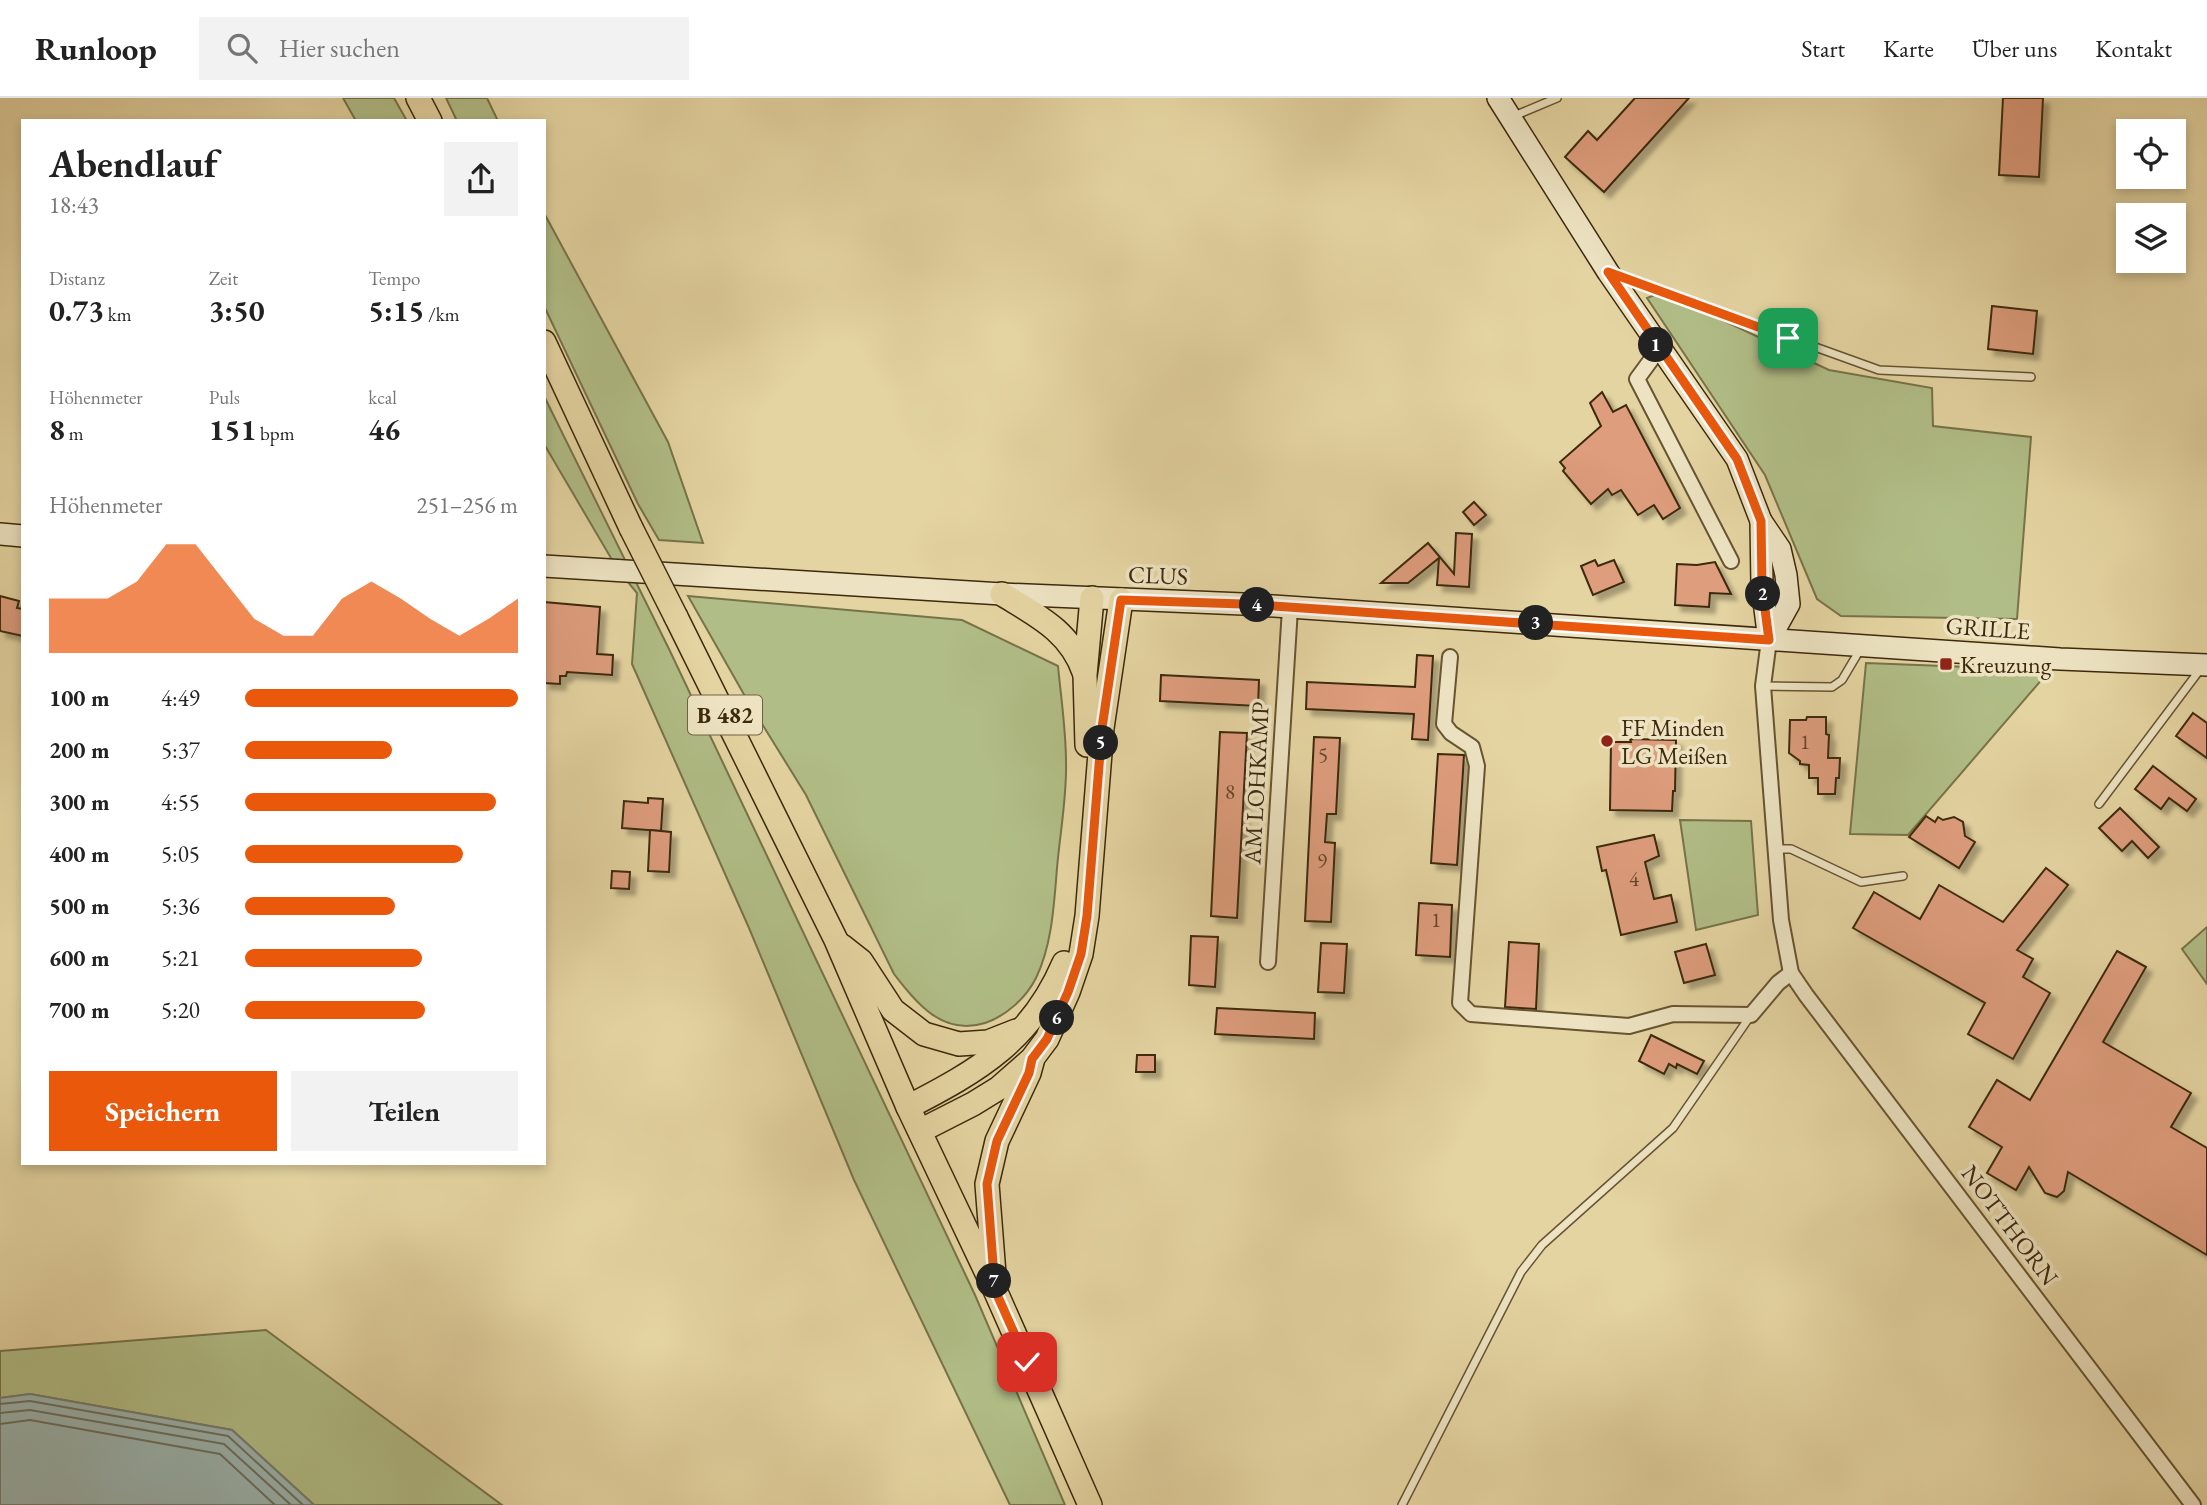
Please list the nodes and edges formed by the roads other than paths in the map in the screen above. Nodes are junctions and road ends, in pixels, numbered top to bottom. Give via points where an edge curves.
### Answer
1 (418, 98) edge
2 (1498, 98) edge
3 (1557, 98) edge
4 (1510, 117) junction
5 (429, 119) edge
6 (1608, 272) junction
7 (546, 346) edge
8 (1659, 349) junction
9 (2032, 377) dead end
10 (0, 534) edge
11 (21, 536) edge
12 (1731, 561) dead end
13 (546, 566) edge
14 (1002, 594) junction
15 (1092, 598) junction
16 (1121, 600) junction
17 (1290, 608) junction
18 (1769, 640) junction
19 (1862, 645) junction
20 (1450, 657) dead end
21 (2205, 665) edge
22 (1085, 675) junction
23 (1763, 686) junction
24 (2099, 804) dead end
25 (1776, 849) junction
26 (1903, 876) dead end
27 (836, 940) junction
28 (1268, 962) dead end
29 (1791, 973) junction
30 (1751, 1015) junction
31 (1026, 1027) junction
32 (1032, 1059) junction
33 (908, 1107) junction
34 (920, 1131) junction
35 (995, 1290) junction
36 (1090, 1505) edge
37 (1402, 1505) edge
38 (2193, 1505) edge

1 - 5 main road
2 - 4 main road
3 - 4 lane
4 - 6 main road
6 - 8 main road
6 - 9 lane via 1879,370
7 - 27 main road, B 482, bridge
8 - 12 street via 1637,379
8 - 18 main road via 1737,459 1761,521
10 - 11 main road
13 - 14 main road, CLUS
14 - 15 main road, CLUS
14 - 22 main road via 1056,628 1078,656
15 - 16 main road, CLUS
15 - 22 main road
16 - 17 main road, CLUS
16 - 32 main road via 1102,728 1081,954 1047,1039
17 - 18 main road, CLUS
17 - 28 street, AM LOHKAMP
18 - 19 main road, GRILLE
18 - 23 street, NOTTHORN
19 - 21 main road, GRILLE
19 - 23 lane via 1842,680 1832,687
20 - 30 street via 1444,724 1472,747 1477,766 1460,1003 1471,1014 1629,1026 1673,1014
21 - 24 lane, GRILLE
22 - 31 main road via 1085,810 1075,916 1067,956 1052,990
23 - 25 street, NOTTHORN
25 - 26 lane via 1791,849 1861,882
25 - 29 street, NOTTHORN via 1781,920
27 - 31 main road via 861,961 893,1010 924,1034 959,1044 988,1042
27 - 33 main road, B 482
29 - 30 street
29 - 38 street, NOTTHORN
30 - 37 lane via 1673,1128 1542,1245 1521,1272
31 - 33 main road via 962,1079
32 - 34 main road via 973,1104
32 - 35 main road via 997,1141 987,1184
33 - 34 main road, B 482
34 - 35 main road, B 482
35 - 36 main road, B 482

